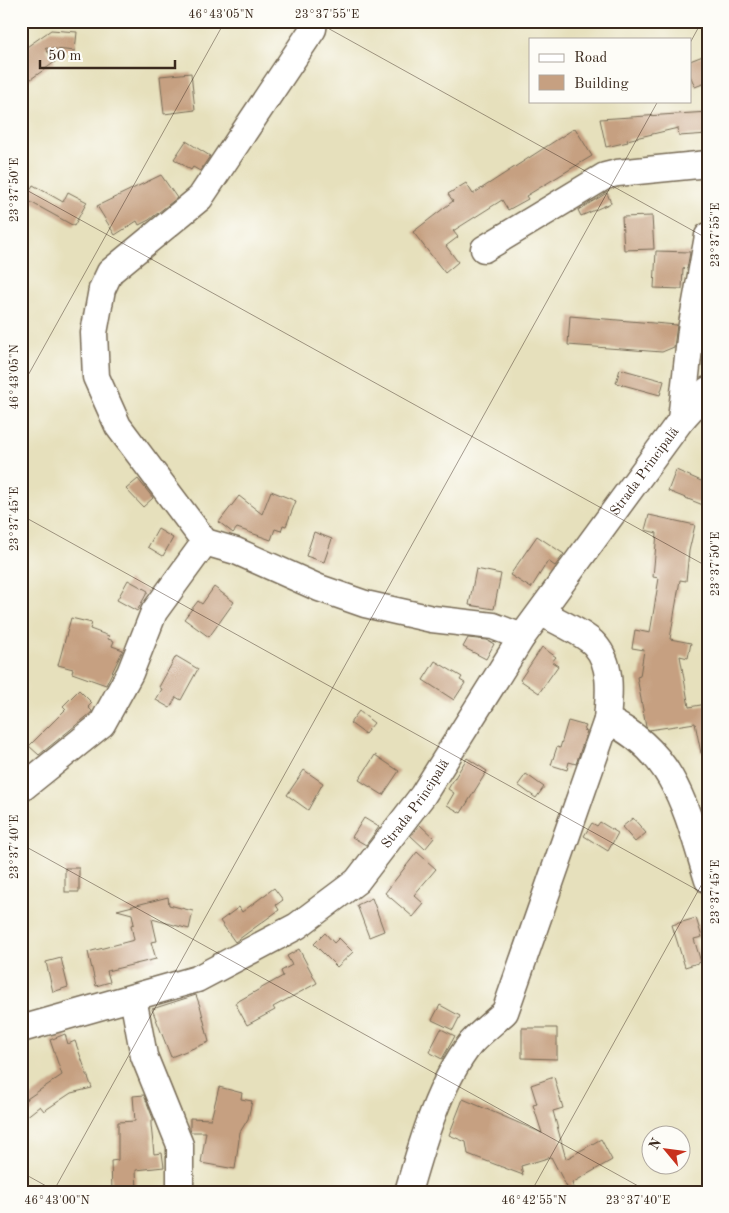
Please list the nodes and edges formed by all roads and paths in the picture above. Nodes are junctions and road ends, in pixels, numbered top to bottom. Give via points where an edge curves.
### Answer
1 (314, 21) edge
2 (708, 164) edge
3 (708, 236) edge
4 (484, 249) dead end
5 (708, 390) edge
6 (681, 420) junction
7 (205, 542) junction
8 (542, 613) junction
9 (522, 637) junction
10 (607, 720) junction
11 (21, 790) edge
12 (708, 880) edge
13 (133, 998) junction
14 (21, 1029) edge
15 (180, 1192) edge
16 (408, 1192) edge

1 - 7 street via 313,30 200,198 110,272 102,289 94,333 96,377 118,426
2 - 4 street via 606,176
3 - 6 street, Strada Principală via 691,330
5 - 6 street, Strada Principală
6 - 8 street, Strada Principală
7 - 9 street via 236,550 319,588 365,604 432,619 493,626
7 - 11 street via 154,612 130,673 102,724
8 - 9 street, Strada Principală
8 - 10 street via 595,644 606,666
9 - 13 street, Strada Principală via 423,795 357,881 297,926 197,979
10 - 12 street via 629,730 665,767 682,796
10 - 16 street via 505,1012 471,1044 444,1089 424,1136
13 - 14 street, Strada Principală
13 - 15 street via 144,1056 180,1145

